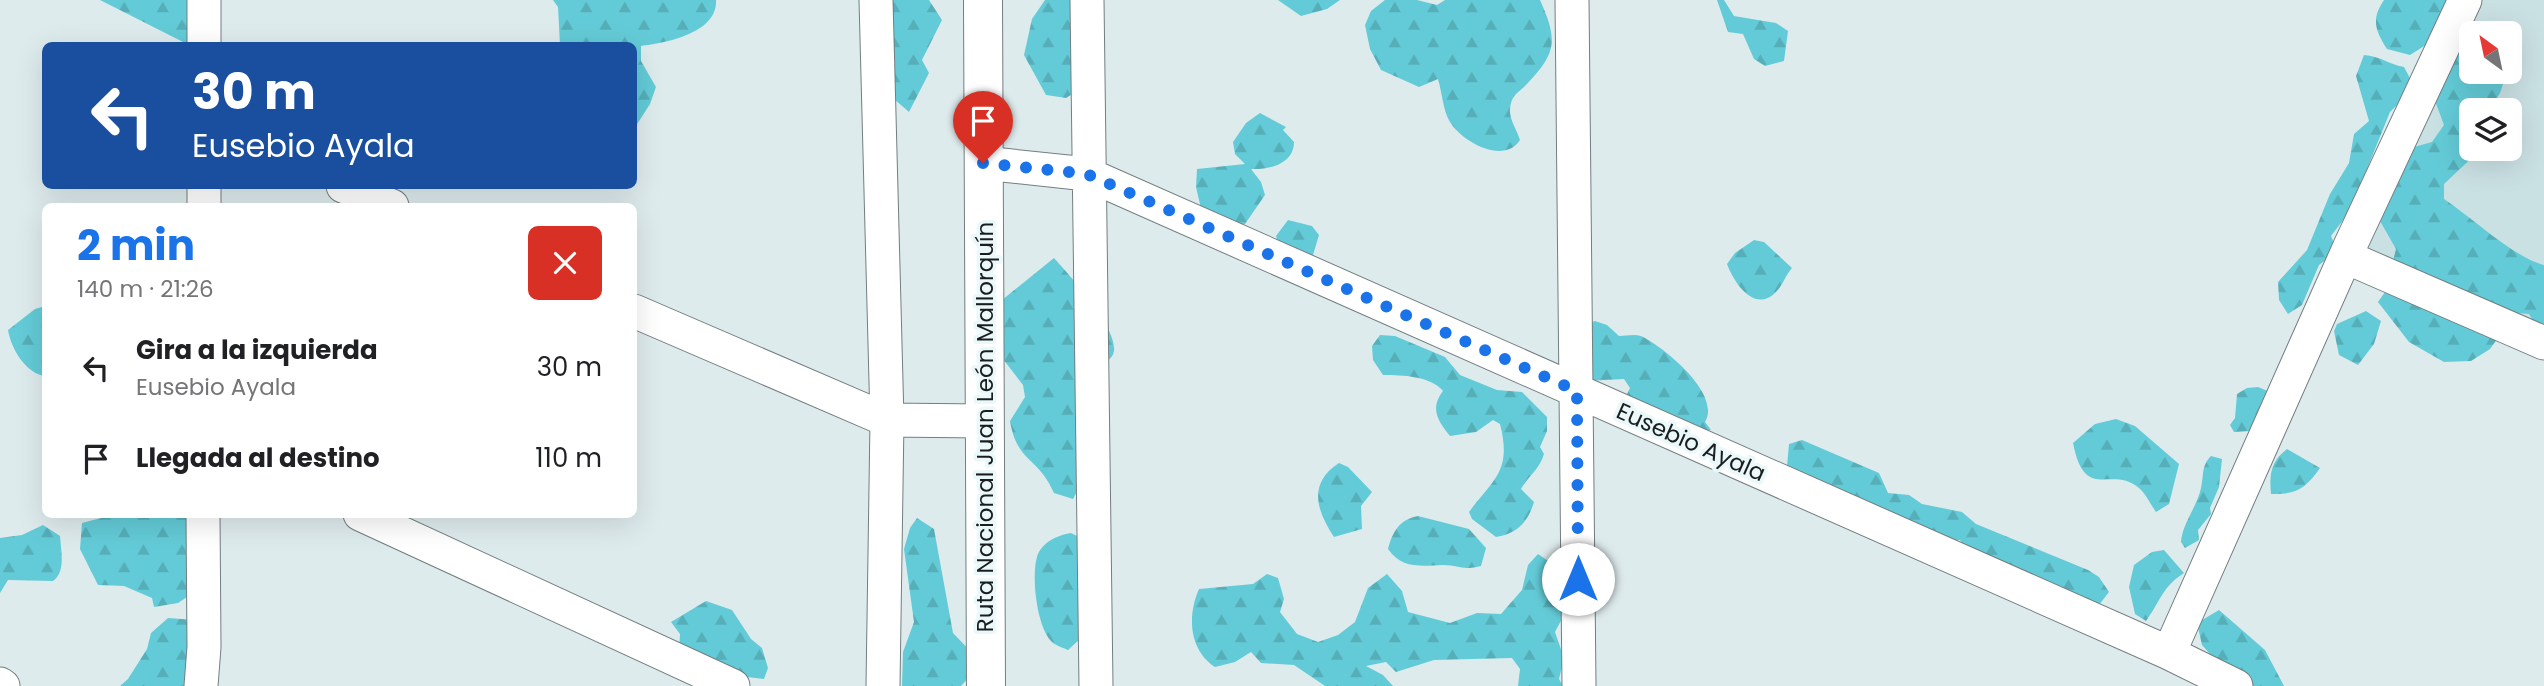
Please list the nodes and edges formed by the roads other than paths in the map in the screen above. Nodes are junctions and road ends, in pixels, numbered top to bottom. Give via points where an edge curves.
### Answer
1 (204, 0) edge
2 (877, 0) edge
3 (983, 0) edge
4 (1087, 0) edge
5 (1572, 0) edge
6 (2465, 0) edge
7 (204, 42) edge
8 (983, 163) junction
9 (1087, 174) junction
10 (350, 189) edge
11 (385, 203) edge
12 (2346, 257) junction
13 (637, 312) edge
14 (2544, 343) edge
15 (1577, 391) junction
16 (887, 420) junction
17 (985, 421) junction
18 (203, 518) edge
19 (369, 518) edge
20 (2169, 653) junction
21 (201, 686) edge
22 (733, 686) edge
23 (884, 686) edge
24 (986, 686) edge
25 (1096, 686) edge
26 (1579, 686) edge
27 (2236, 686) edge

1 - 7 street
2 - 16 street
3 - 8 highway, Ruta Nacional Juan León Mallorquín
4 - 9 street
5 - 15 street
6 - 12 street
8 - 9 street, Eusebio Ayala
8 - 17 highway, Ruta Nacional Juan León Mallorquín
9 - 15 street, Eusebio Ayala
9 - 25 street
10 - 11 street
12 - 14 street
12 - 20 street
13 - 16 street
15 - 20 street, Eusebio Ayala
15 - 26 street
16 - 17 street
16 - 23 street
17 - 24 highway, Ruta Nacional Juan León Mallorquín
18 - 21 street
19 - 22 street
20 - 27 street, Eusebio Ayala

